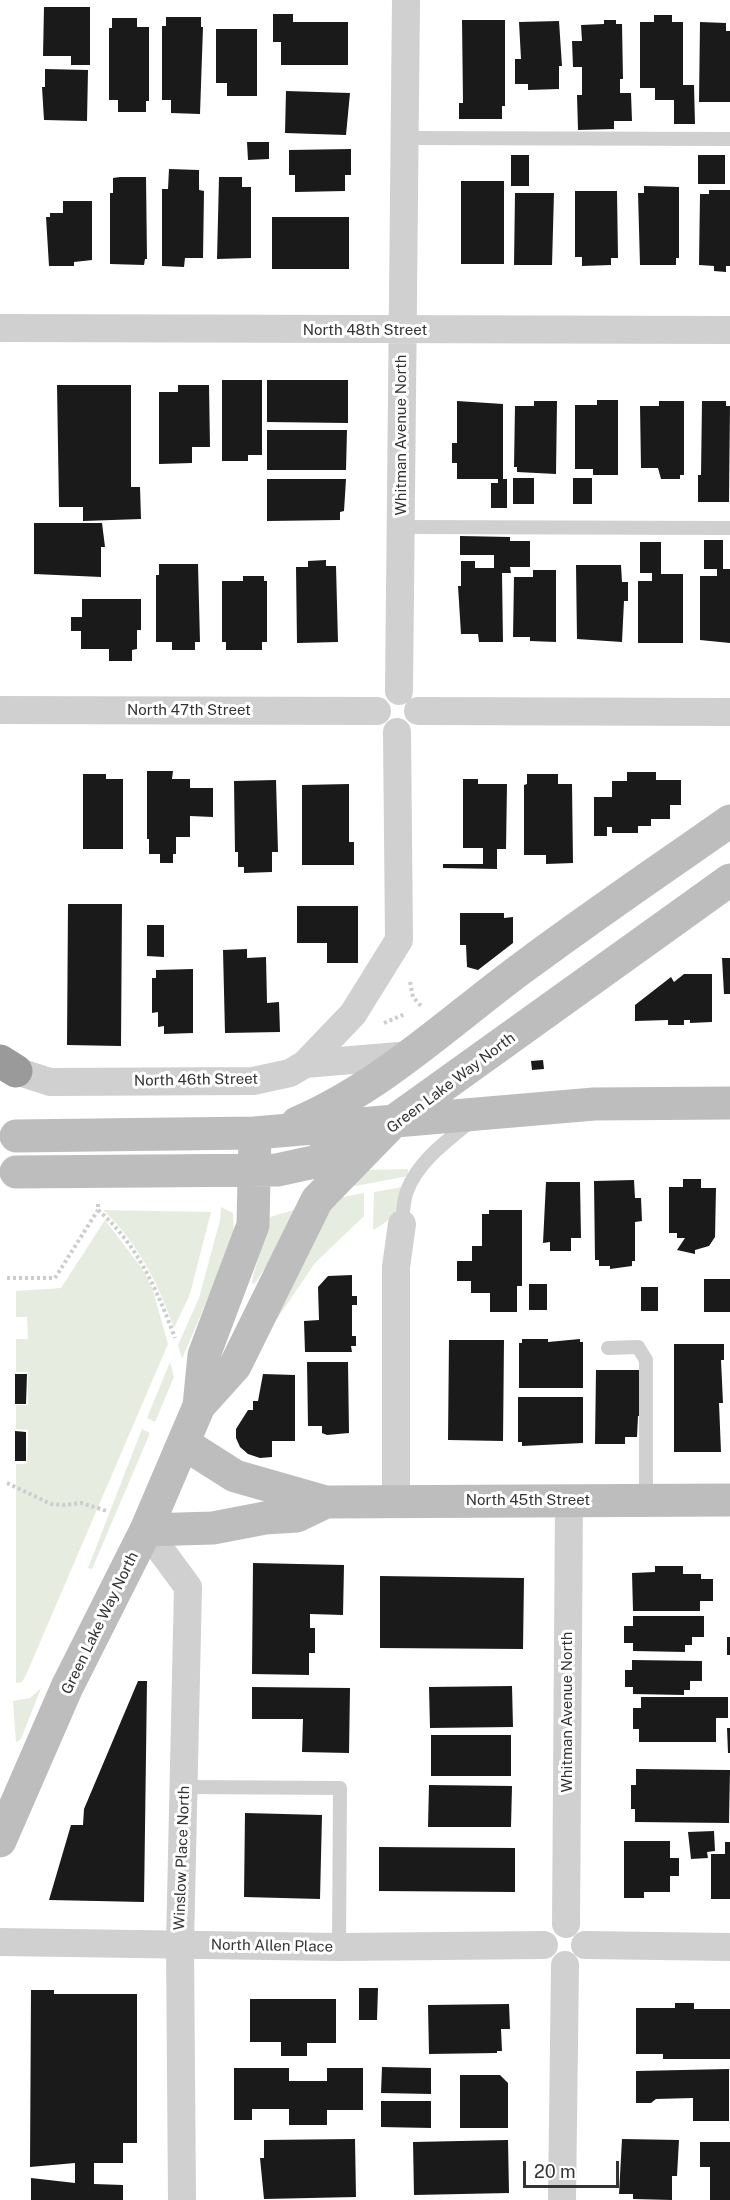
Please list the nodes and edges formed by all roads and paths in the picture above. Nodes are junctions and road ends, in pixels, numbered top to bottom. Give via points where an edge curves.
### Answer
1 (406, 0) edge
2 (405, 138) junction
3 (730, 139) edge
4 (0, 328) edge
5 (401, 330) junction
6 (730, 330) edge
7 (401, 526) junction
8 (730, 528) edge
9 (399, 691) junction
10 (0, 710) edge
11 (377, 711) junction
12 (418, 711) junction
13 (730, 712) edge
14 (397, 732) junction
15 (730, 821) edge
16 (730, 880) edge
17 (399, 940) junction
18 (459, 1017) junction
19 (410, 1055) junction
20 (305, 1064) junction
21 (8, 1066) edge
22 (730, 1104) edge
23 (481, 1114) junction
24 (394, 1121) junction
25 (266, 1132) junction
26 (16, 1136) dead end
27 (16, 1172) dead end
28 (256, 1172) junction
29 (98, 1203) dead end
30 (98, 1210) junction
31 (402, 1224) joint
32 (7, 1278) dead end
33 (178, 1347) dead end
34 (609, 1348) dead end
35 (199, 1406) junction
36 (183, 1443) junction
37 (7, 1483) dead end
38 (569, 1499) junction
39 (396, 1500) junction
40 (646, 1500) junction
41 (730, 1500) edge
42 (326, 1502) junction
43 (107, 1511) dead end
44 (146, 1530) junction
45 (185, 1787) junction
46 (0, 1841) edge
47 (566, 1924) junction
48 (0, 1942) edge
49 (180, 1944) junction
50 (544, 1945) junction
51 (585, 1945) junction
52 (339, 1947) junction
53 (730, 1947) edge
54 (565, 1965) junction
55 (182, 2200) edge
56 (562, 2200) edge

1 - 2 street, Whitman Avenue North
2 - 3 lane
2 - 5 street, Whitman Avenue North
4 - 5 street, North 48th Street
5 - 6 street, North 48th Street
5 - 7 street, Whitman Avenue North
7 - 8 lane
7 - 9 street, Whitman Avenue North
9 - 11 street via 384,696
9 - 12 street via 416,700
10 - 11 street, North 47th Street
11 - 14 street via 382,726
12 - 13 street
12 - 14 street via 412,727
14 - 17 street
15 - 18 main road via 528,963
16 - 24 main road, Green Lake Way North
17 - 18 path via 410,953 412,998 435,1014
17 - 20 street via 352,1014
18 - 19 main road
19 - 20 street, North 46th Street
19 - 25 main road via 344,1100
20 - 21 street, North 46th Street via 290,1073 253,1081 50,1082
22 - 23 main road via 616,1103
23 - 24 main road
23 - 31 lane via 439,1147 419,1170 406,1192
24 - 25 main road
24 - 28 main road via 314,1162
24 - 35 main road, Green Lake Way North via 317,1200 235,1366
25 - 26 main road
25 - 28 main road, Green Lake Way North
27 - 28 main road
28 - 35 main road, Green Lake Way North via 253,1225 204,1355
29 - 30 path
30 - 32 path via 55,1278
30 - 33 path via 144,1264
31 - 39 street via 396,1267
34 - 40 lane via 638,1347 646,1360
35 - 36 main road, Green Lake Way North
36 - 42 main road, North 45th Street via 235,1476
36 - 44 main road, Green Lake Way North
37 - 43 path via 51,1504 81,1503
38 - 39 main road, North 45th Street
38 - 40 main road, North 45th Street
38 - 47 street, Whitman Avenue North
39 - 42 main road, North 45th Street
40 - 41 main road, North 45th Street
42 - 44 main road, North 45th Street via 297,1516 213,1528
44 - 45 street, Winslow Place North via 188,1587
44 - 46 main road, Green Lake Way North via 67,1687
45 - 49 street, Winslow Place North
45 - 52 lane via 340,1788
47 - 50 street via 551,1929
47 - 51 street via 581,1933
48 - 49 street, North Allen Place
49 - 52 street, North Allen Place
49 - 55 street, Winslow Place North
50 - 52 street, North Allen Place
50 - 54 street via 550,1960
51 - 53 street
51 - 54 street via 581,1958
54 - 56 street

